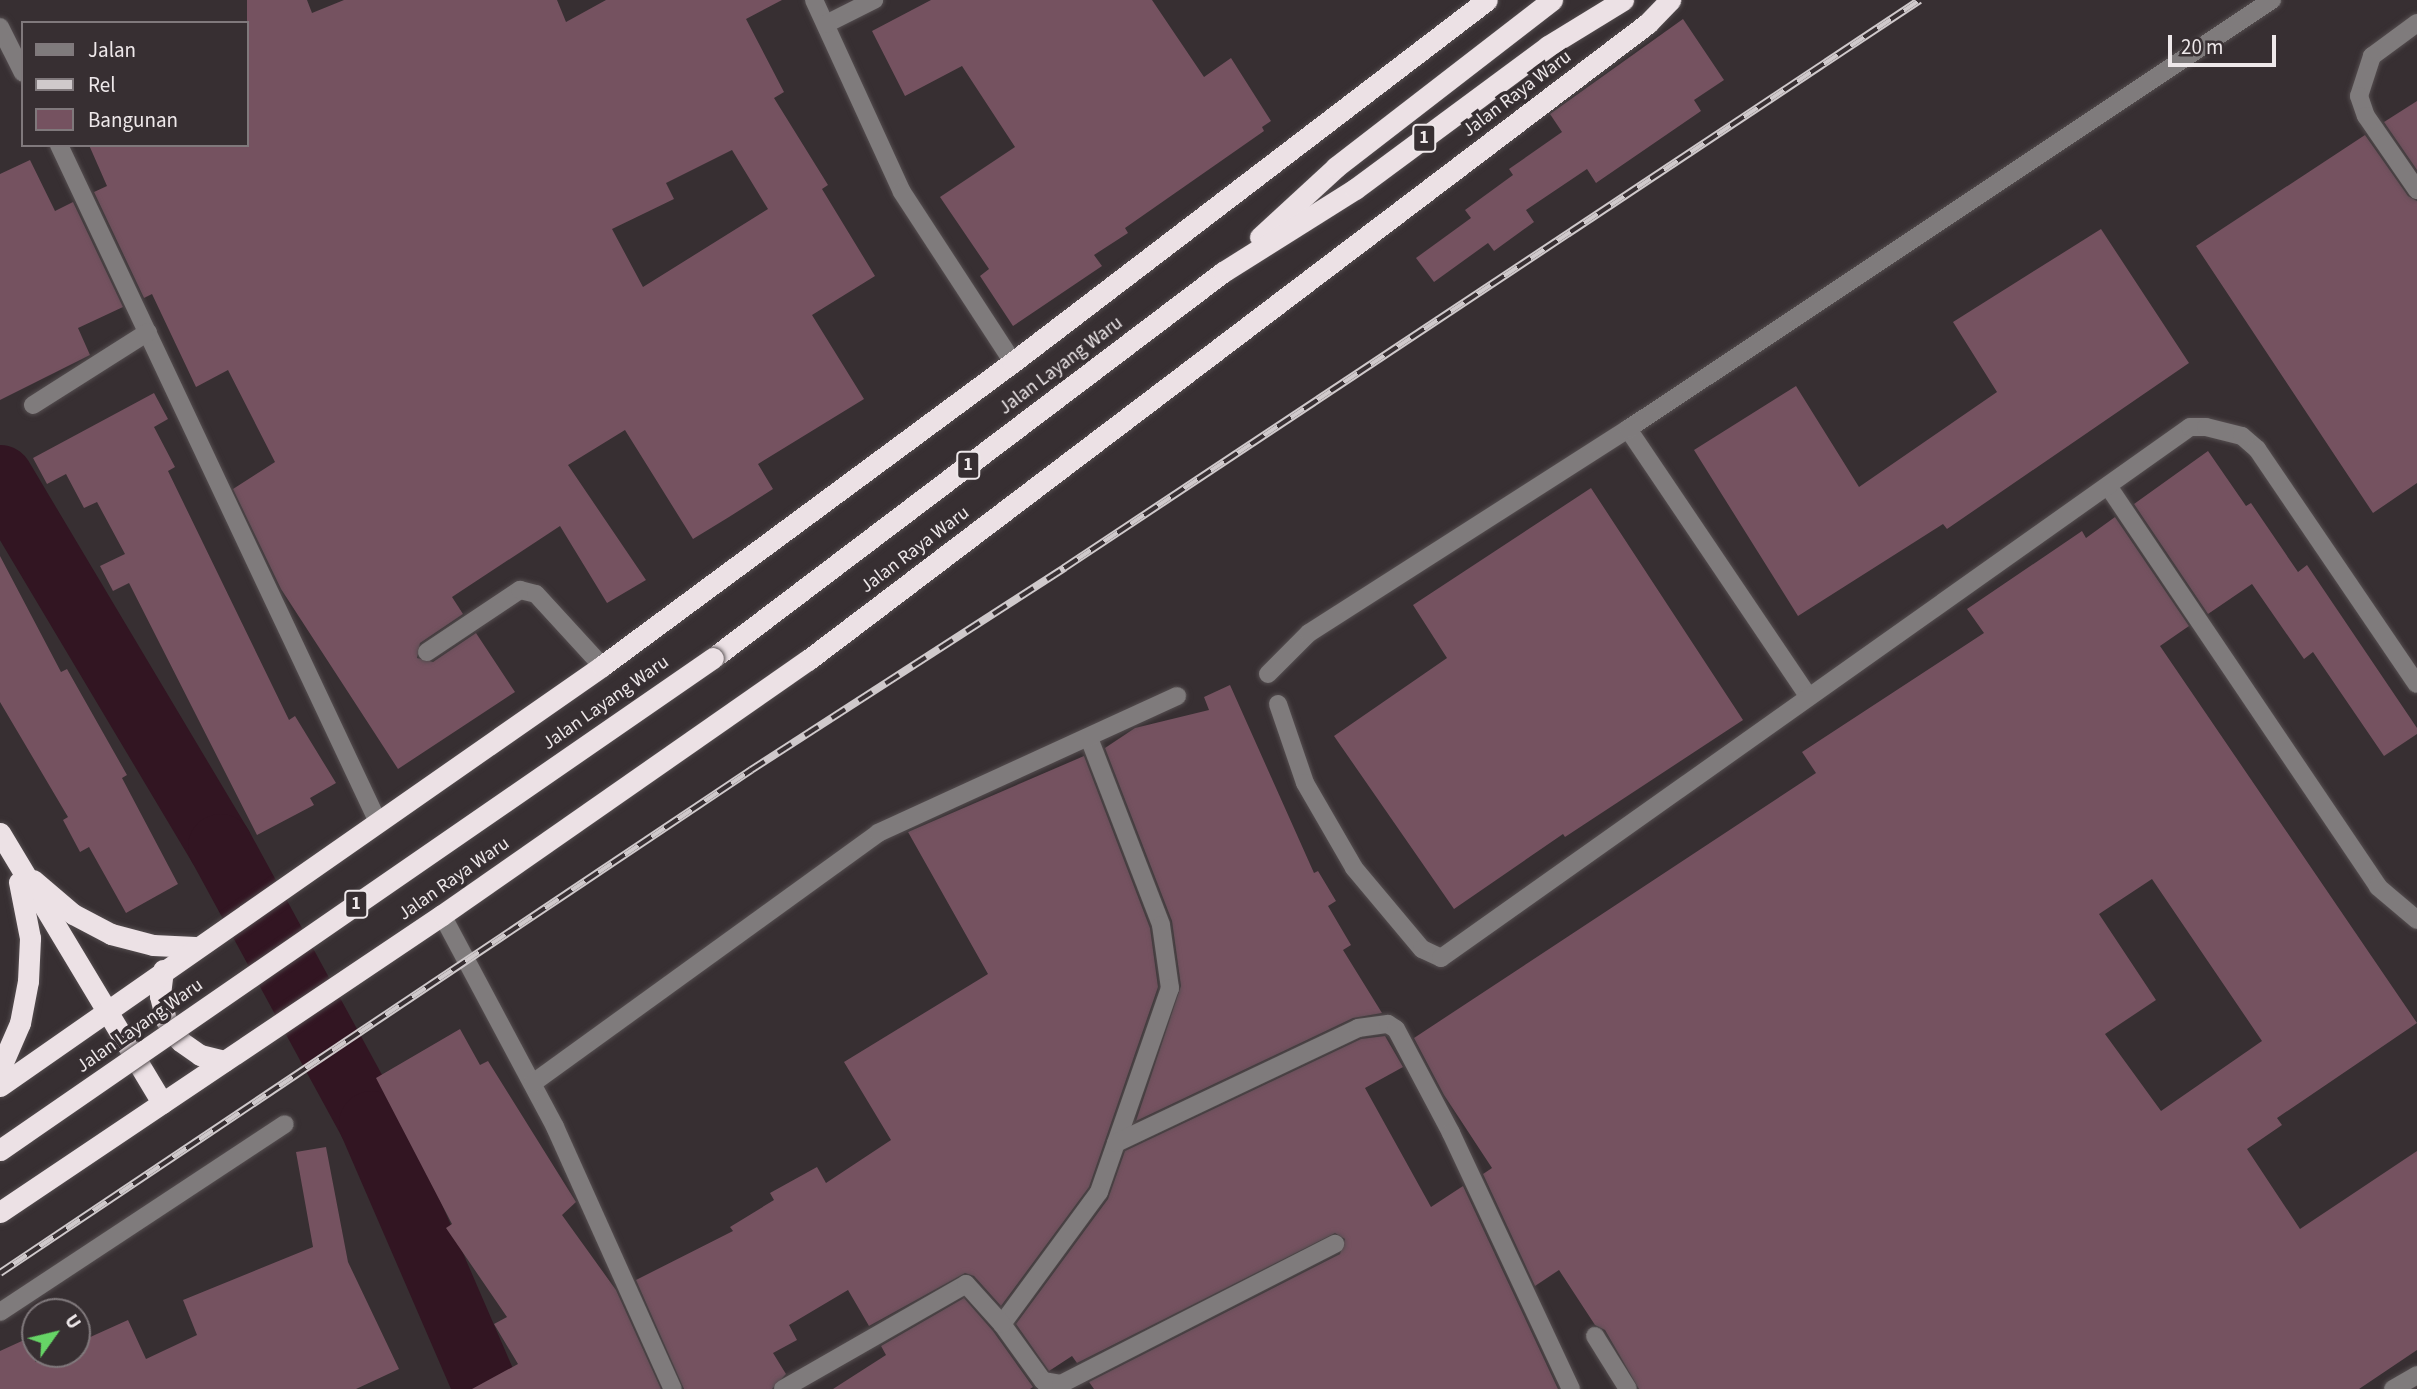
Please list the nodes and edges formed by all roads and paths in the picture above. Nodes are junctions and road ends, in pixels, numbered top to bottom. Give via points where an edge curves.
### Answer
1 (814, 0) edge
2 (874, 0) edge
3 (1487, 0) edge
4 (1552, 0) edge
5 (1623, 0) edge
6 (1670, 0) edge
7 (2272, 0) edge
8 (2417, 23) edge
9 (826, 24) junction
10 (0, 27) edge
11 (21, 69) edge
12 (60, 147) edge
13 (2417, 190) edge
14 (1223, 272) junction
15 (148, 332) junction
16 (1013, 362) junction
17 (33, 405) dead end
18 (1628, 429) junction
19 (2108, 486) junction
20 (427, 652) dead end
21 (602, 666) junction
22 (1268, 674) dead end
23 (2417, 684) edge
24 (1177, 695) dead end
25 (1810, 697) junction
26 (1278, 704) dead end
27 (1089, 738) junction
28 (377, 820) junction
29 (0, 833) edge
30 (10, 855) junction
31 (442, 915) junction
32 (2417, 920) edge
33 (200, 944) junction
34 (163, 970) junction
35 (105, 1011) junction
36 (224, 1061) junction
37 (0, 1069) edge
38 (533, 1083) junction
39 (0, 1086) edge
40 (162, 1103) junction
41 (285, 1124) dead end
42 (1116, 1143) junction
43 (0, 1150) edge
44 (0, 1212) edge
45 (1335, 1244) dead end
46 (0, 1312) edge
47 (1002, 1324) junction
48 (1595, 1336) dead end
49 (2417, 1375) edge
50 (673, 1389) edge
51 (783, 1389) edge
52 (1571, 1389) edge
53 (1628, 1389) edge
54 (2393, 1389) edge

1 - 9 street
2 - 9 street
3 - 16 highway
4 - 14 highway, Jalan Layang Waru / 1 via 1336,167
5 - 14 highway, Jalan Layang Waru / 1 via 1548,46 1355,189
6 - 31 highway, Jalan Raya Waru via 1648,23 819,652
7 - 18 street
8 - 13 street via 2372,56 2359,96 2366,116
9 - 16 street via 902,192
10 - 11 street
12 - 15 street
14 - 43 highway, Jalan Layang Waru / 1, bridge via 713,658
15 - 17 street
15 - 28 street
16 - 21 highway
18 - 22 street via 1309,633
18 - 25 street
19 - 23 street via 2190,427 2242,436 2257,449
19 - 25 street
19 - 32 street via 2378,887
20 - 21 street via 520,590 536,594
21 - 28 highway
24 - 27 street
25 - 26 street via 1441,958 1422,949 1354,868 1305,783
27 - 38 street via 878,833
27 - 42 street via 1161,925 1170,988
28 - 33 highway
29 - 30 highway
30 - 33 highway via 73,914 111,934 153,945
30 - 35 highway
30 - 37 highway via 24,896 29,970 20,1023
31 - 36 highway, Jalan Raya Waru
31 - 38 street
33 - 34 highway
34 - 35 highway
34 - 36 highway via 160,996 173,1031 200,1055
35 - 39 highway
35 - 40 highway
36 - 40 highway, Jalan Raya Waru
38 - 50 street
40 - 44 highway, Jalan Raya Waru
41 - 46 street
42 - 47 street via 1089,1211
42 - 52 street via 1358,1028 1388,1024 1396,1029 1451,1133
45 - 47 street via 1061,1384 1043,1381
47 - 51 street via 968,1283
48 - 53 street
49 - 54 street

